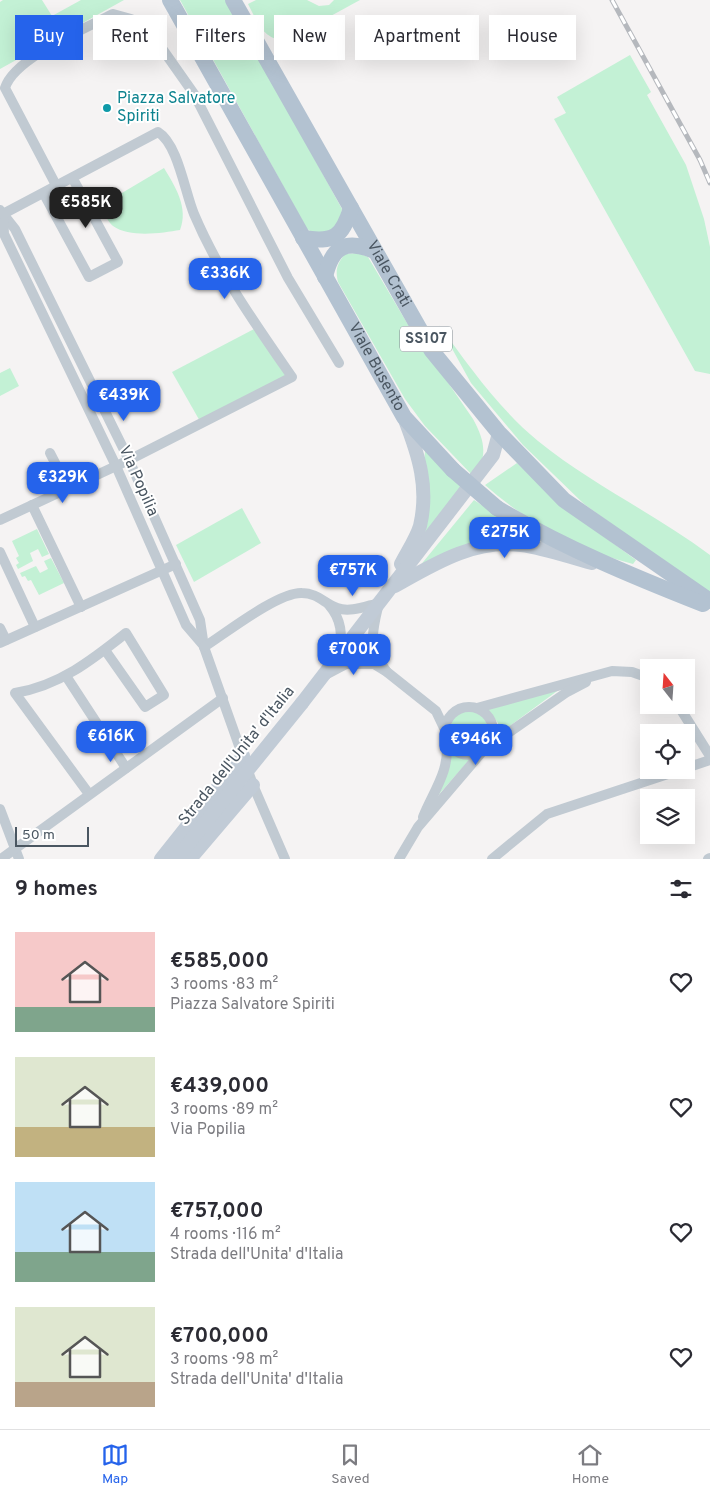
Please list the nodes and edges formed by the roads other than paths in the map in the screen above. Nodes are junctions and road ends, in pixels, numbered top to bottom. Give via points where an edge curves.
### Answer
1 (170, 0) edge
2 (234, 2) edge
3 (73, 179) junction
4 (57, 187) junction
5 (44, 194) junction
6 (351, 208) junction
7 (1, 212) edge
8 (303, 238) junction
9 (375, 251) junction
10 (326, 278) junction
11 (339, 363) dead end
12 (404, 417) junction
13 (498, 433) junction
14 (50, 453) dead end
15 (129, 460) junction
16 (116, 466) junction
17 (68, 488) junction
18 (32, 505) junction
19 (0, 520) edge
20 (0, 552) edge
21 (176, 564) junction
22 (162, 570) junction
23 (626, 573) junction
24 (388, 590) junction
25 (325, 600) junction
26 (710, 601) edge
27 (379, 603) junction
28 (80, 607) junction
29 (710, 607) edge
30 (35, 627) junction
31 (0, 628) edge
32 (3, 642) edge
33 (204, 647) junction
34 (105, 650) junction
35 (340, 654) junction
36 (388, 672) junction
37 (600, 674) junction
38 (640, 675) edge
39 (66, 676) junction
40 (322, 677) junction
41 (223, 698) junction
42 (477, 708) junction
43 (436, 711) junction
44 (453, 713) junction
45 (684, 714) edge
46 (445, 734) junction
47 (485, 749) junction
48 (243, 756) junction
49 (710, 756) edge
50 (710, 760) edge
51 (695, 765) edge
52 (126, 768) junction
53 (653, 779) edge
54 (253, 785) junction
55 (89, 794) junction
56 (0, 809) edge
57 (418, 827) junction
58 (17, 854) edge
59 (1, 859) edge
60 (161, 859) edge
61 (176, 859) edge
62 (190, 859) edge
63 (285, 859) edge
64 (399, 859) edge
65 (492, 859) edge

1 - 8 main road, Viale Busento
2 - 6 main road, Viale Crati / SS107
3 - 4 street
3 - 5 street via 118,262 89,277
3 - 15 street via 158,132 163,136 173,153 194,214 232,288 292,377
4 - 5 street
4 - 11 street via 5,88 7,80 22,63 112,14 131,19 149,30 194,94 288,278
5 - 7 street
6 - 8 main road via 339,234 318,240
6 - 9 main road, Viale Crati / SS107
7 - 15 street, Via Popilia via 16,229
7 - 16 street, Via Popilia via 4,234
8 - 10 main road, Viale Busento
9 - 10 main road via 358,244 342,247 332,258
9 - 13 main road, Viale Crati / SS107 via 432,351
10 - 12 main road, Viale Busento
12 - 23 main road, Viale Busento, bridge via 453,470 497,508 528,527
12 - 24 main road via 419,457 424,480 423,503 419,527
13 - 24 main road via 493,455
13 - 26 main road, Viale Crati / SS107 via 564,500
14 - 17 street
15 - 16 street
15 - 21 street, Via Popilia
16 - 17 street
16 - 22 street, Via Popilia
17 - 18 street
18 - 19 street
18 - 28 street
20 - 30 street
21 - 22 street
21 - 33 street, Via Popilia via 200,620
22 - 28 street
22 - 33 street, Via Popilia via 186,625
23 - 24 main road via 520,545 491,545 464,550
23 - 29 main road, Viale Busento
24 - 27 main road, Strada dell'Unita' d'Italia
25 - 27 street via 338,608 353,610
25 - 33 street via 300,592 280,598
25 - 35 street via 341,625
27 - 35 main road, Strada dell'Unita' d'Italia
27 - 36 street via 372,632 373,647 377,659
28 - 30 street
30 - 32 street
31 - 32 street
33 - 41 street, Via Popilia
34 - 34 street via 145,707 164,695 126,632
34 - 39 street
35 - 40 main road, Strada dell'Unita' d'Italia
36 - 40 street via 374,664 359,663 346,664
36 - 43 street
37 - 38 street via 612,671
37 - 42 street
37 - 47 street via 567,692
39 - 52 street
39 - 55 street via 34,690 15,693
40 - 61 main road, Strada dell'Unita' d'Italia, bridge
41 - 48 street, Via Popilia
41 - 52 street
42 - 44 street via 464,707
42 - 47 street via 490,718 493,726 493,734
43 - 44 street
43 - 46 street
44 - 46 street via 448,718
45 - 49 street
46 - 47 street via 456,751 463,754 471,755
46 - 57 street via 448,753 444,772
47 - 57 street
48 - 54 street, Via Popilia
48 - 60 main road
50 - 51 street
52 - 55 street
53 - 65 street via 547,814
54 - 62 main road
54 - 63 street, Via Popilia
55 - 58 street
56 - 58 street
57 - 64 street
58 - 59 street

